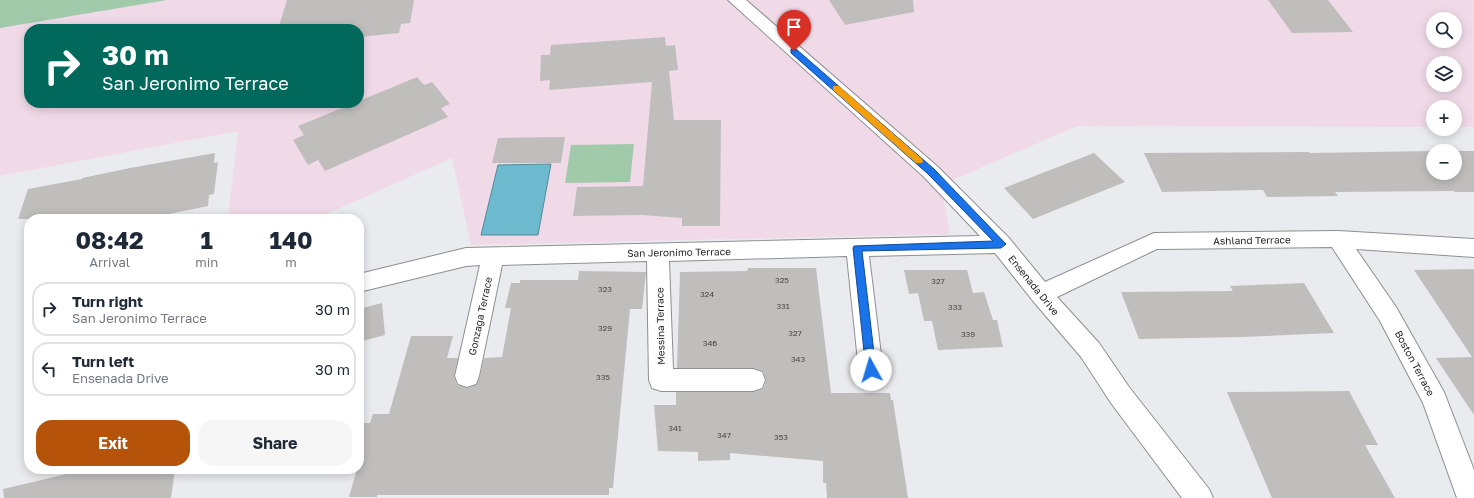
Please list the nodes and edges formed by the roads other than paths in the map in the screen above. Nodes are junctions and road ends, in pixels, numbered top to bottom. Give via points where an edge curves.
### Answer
1 (736, 0) edge
2 (1338, 239) junction
3 (1001, 244) junction
4 (857, 248) junction
5 (1474, 248) edge
6 (658, 252) junction
7 (493, 256) junction
8 (364, 282) edge
9 (1041, 294) junction
10 (871, 370) dead end
11 (467, 376) dead end
12 (753, 380) dead end
13 (1199, 498) edge
14 (1471, 498) edge

1 - 3 street, Ensenada Drive via 931,172
2 - 5 street, Ashland Terrace
2 - 9 street, Ashland Terrace via 1154,241
2 - 14 street, Boston Terrace via 1388,314 1435,400
3 - 4 street, San Jeronimo Terrace
3 - 9 street, Ensenada Drive
4 - 6 street, San Jeronimo Terrace
4 - 10 street
6 - 7 street, San Jeronimo Terrace
6 - 12 street, Messina Terrace via 661,380
7 - 8 street, San Jeronimo Terrace via 466,257
7 - 11 street, Gonzaga Terrace
9 - 13 street, Ensenada Drive via 1090,350 1120,395

